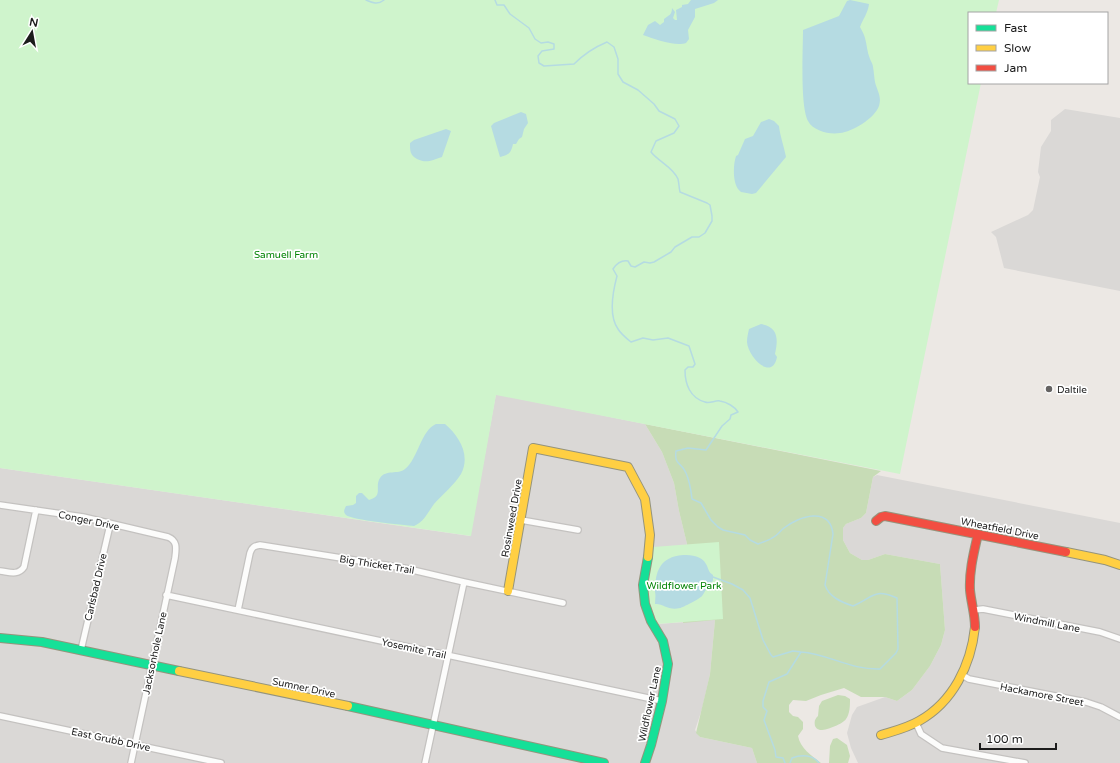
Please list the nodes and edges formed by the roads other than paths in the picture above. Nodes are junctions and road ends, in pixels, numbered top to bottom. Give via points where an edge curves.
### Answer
1 (533, 448) joint
2 (0, 505) edge
3 (36, 510) junction
4 (521, 520) junction
5 (876, 520) dead end
6 (110, 525) junction
7 (578, 530) dead end
8 (978, 534) junction
9 (175, 542) joint
10 (1120, 565) edge
11 (0, 571) edge
12 (464, 582) junction
13 (508, 591) junction
14 (166, 595) junction
15 (563, 603) dead end
16 (238, 610) junction
17 (974, 610) junction
18 (0, 638) edge
19 (1120, 640) edge
20 (81, 650) junction
21 (448, 655) junction
22 (152, 666) junction
23 (962, 675) junction
24 (662, 701) junction
25 (0, 716) edge
26 (1120, 717) edge
27 (916, 723) junction
28 (433, 726) junction
29 (881, 735) dead end
30 (135, 744) junction
31 (131, 763) edge
32 (221, 763) edge
33 (425, 763) edge
34 (604, 763) edge
35 (646, 763) edge
36 (1025, 763) edge

1 - 4 street, Rosinweed Drive
1 - 24 street, Wildflower Lane via 628,467 645,498 650,535 643,585 644,604 663,641 668,664
2 - 3 street, Conger Drive
3 - 6 street, Conger Drive via 83,517
3 - 11 street via 22,570 12,573
4 - 7 street
4 - 13 street, Rosinweed Drive
5 - 8 street, Wheatfield Drive via 885,516
6 - 9 street, Conger Drive via 168,537
6 - 20 street, Carlsbad Drive
8 - 10 street, Wheatfield Drive
8 - 17 street via 969,580
9 - 14 street, Jacksonhole Lane via 175,558
12 - 13 street, Big Thicket Trail
12 - 16 street, Big Thicket Trail via 404,568 260,545 254,546 250,553
12 - 21 street
13 - 15 street, Big Thicket Trail
14 - 16 street, Yosemite Trail
14 - 22 street, Jacksonhole Lane
16 - 21 street, Yosemite Trail
17 - 19 street, Windmill Lane via 983,609 1053,622 1100,632
17 - 23 street via 973,643
18 - 20 street, Sumner Drive via 42,642
20 - 22 street, Sumner Drive
21 - 24 street, Yosemite Trail
21 - 28 street
22 - 28 street, Sumner Drive
22 - 30 street, Jacksonhole Lane
23 - 26 street, Hackamore Street via 969,679 1086,702
23 - 27 street via 950,695
24 - 35 street, Wildflower Lane
25 - 30 street, East Grubb Drive
27 - 29 street
27 - 36 street via 921,734 942,748
28 - 33 street
28 - 34 street, Sumner Drive
30 - 31 street, Jacksonhole Lane
30 - 32 street, East Grubb Drive

